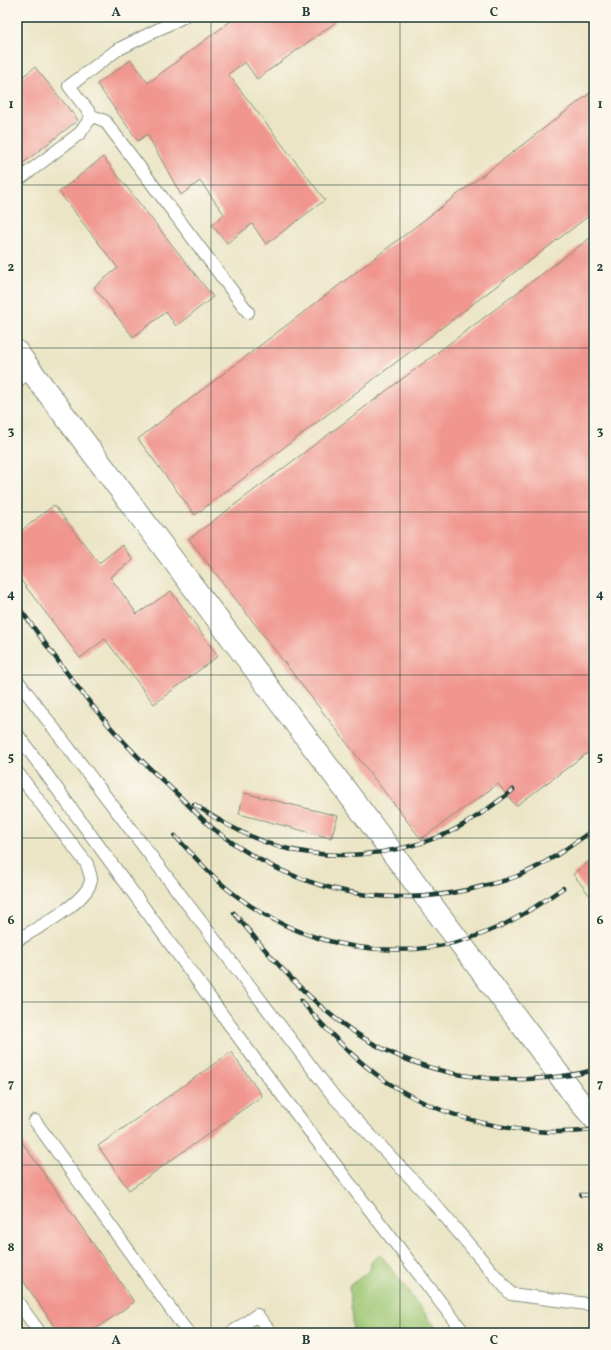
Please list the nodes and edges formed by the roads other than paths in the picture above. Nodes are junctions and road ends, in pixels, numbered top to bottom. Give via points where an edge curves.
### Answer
1 (183, 17) edge
2 (92, 116) junction
3 (17, 181) edge
4 (248, 312) dead end
5 (17, 352) edge
6 (24, 376) edge
7 (17, 680) edge
8 (17, 734) edge
9 (17, 772) edge
10 (17, 940) edge
11 (594, 1118) edge
12 (35, 1121) dead end
13 (17, 1302) edge
14 (594, 1305) edge
15 (40, 1333) edge
16 (188, 1333) edge
17 (231, 1333) edge
18 (271, 1333) edge
19 (464, 1333) edge

1 - 2 lane via 117,50 69,86
2 - 3 lane via 80,133
2 - 4 lane via 105,121
5 - 6 street
6 - 11 street
7 - 14 lane via 335,1098 425,1193 511,1294
8 - 19 lane via 256,1061
9 - 10 lane via 87,864 91,879 84,895 68,909
12 - 16 lane
13 - 15 lane
17 - 18 lane via 257,1315

